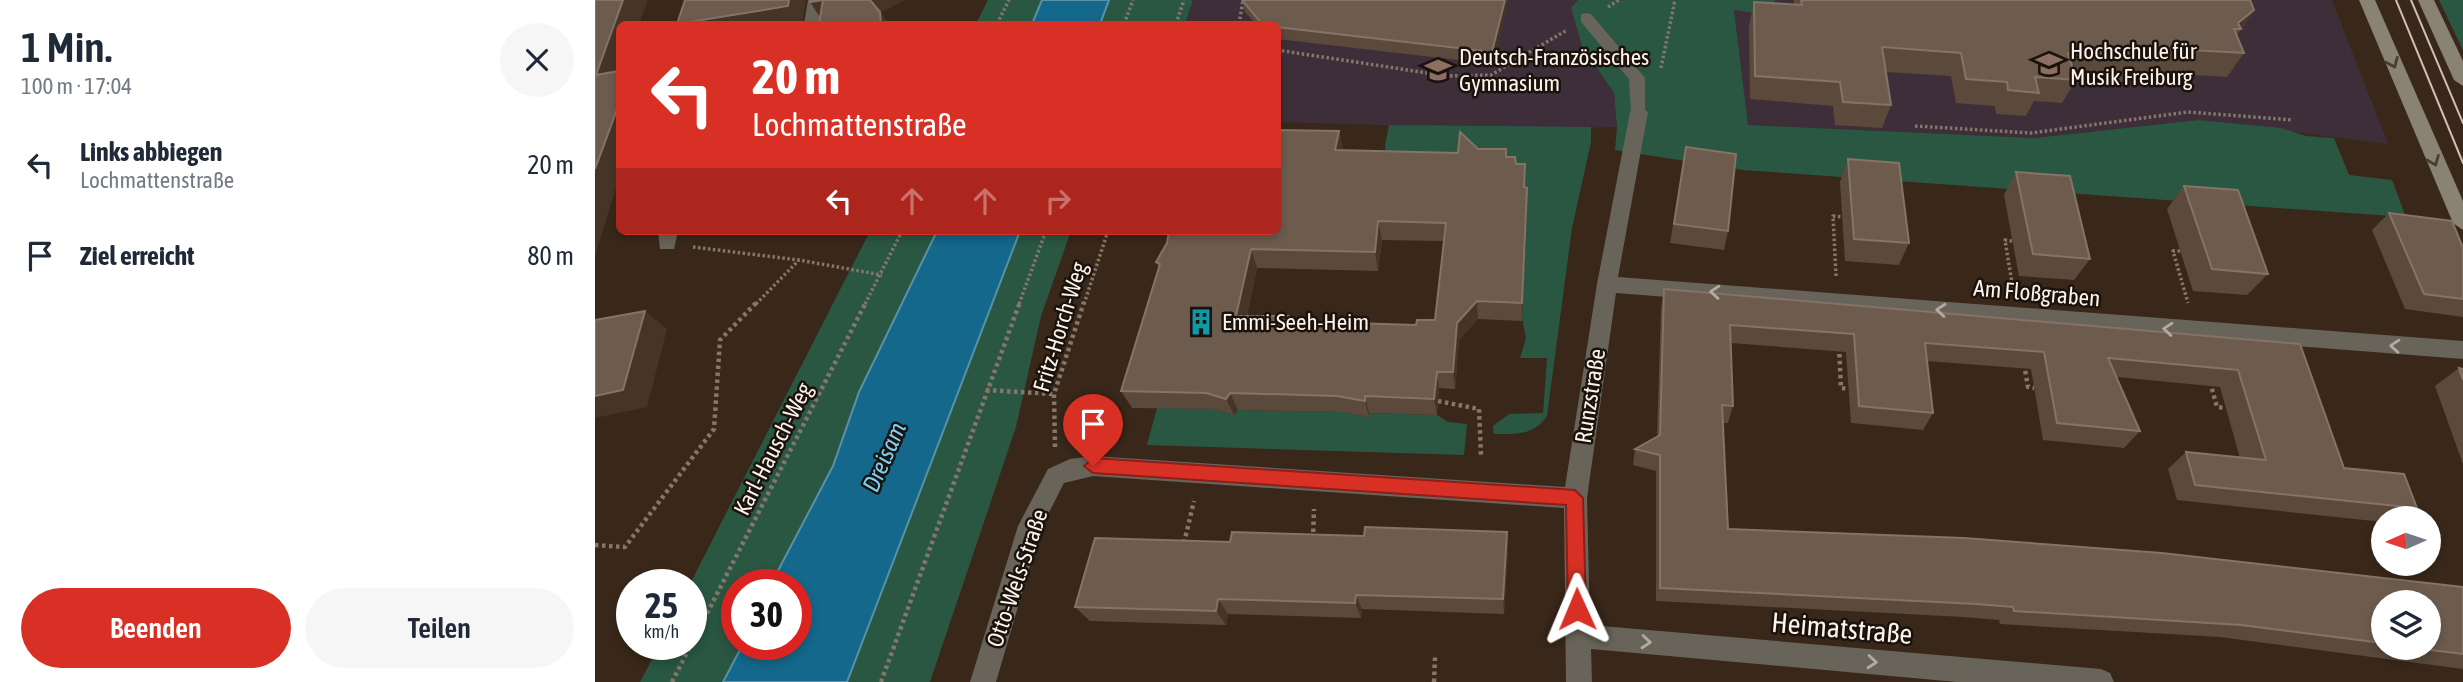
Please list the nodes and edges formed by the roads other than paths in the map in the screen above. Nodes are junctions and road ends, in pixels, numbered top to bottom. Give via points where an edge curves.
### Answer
1 (816, 0) edge
2 (2367, 0) edge
3 (2426, 0) edge
4 (1586, 18) road end
5 (812, 21) edge
6 (2463, 80) edge
7 (1639, 112) joint
8 (2463, 223) edge
9 (1607, 284) junction
10 (2463, 350) edge
11 (1575, 498) junction
12 (1577, 636) junction
13 (983, 682) edge
14 (1579, 682) edge
15 (2101, 682) edge

1 - 5 street
2 -> 8 main road
3 - 6 main road
4 - 7 lane via 1637,78
7 - 9 street, Runzstraße
10 -> 9 street, Am Floßgraben
9 - 11 street, Runzstraße
11 - 12 street, Runzstraße
11 - 13 street, Otto-Wels-Straße via 1093,466 1070,469 1056,476 1030,526
12 - 14 street, Runzstraße
12 -> 15 street, Heimatstraße

